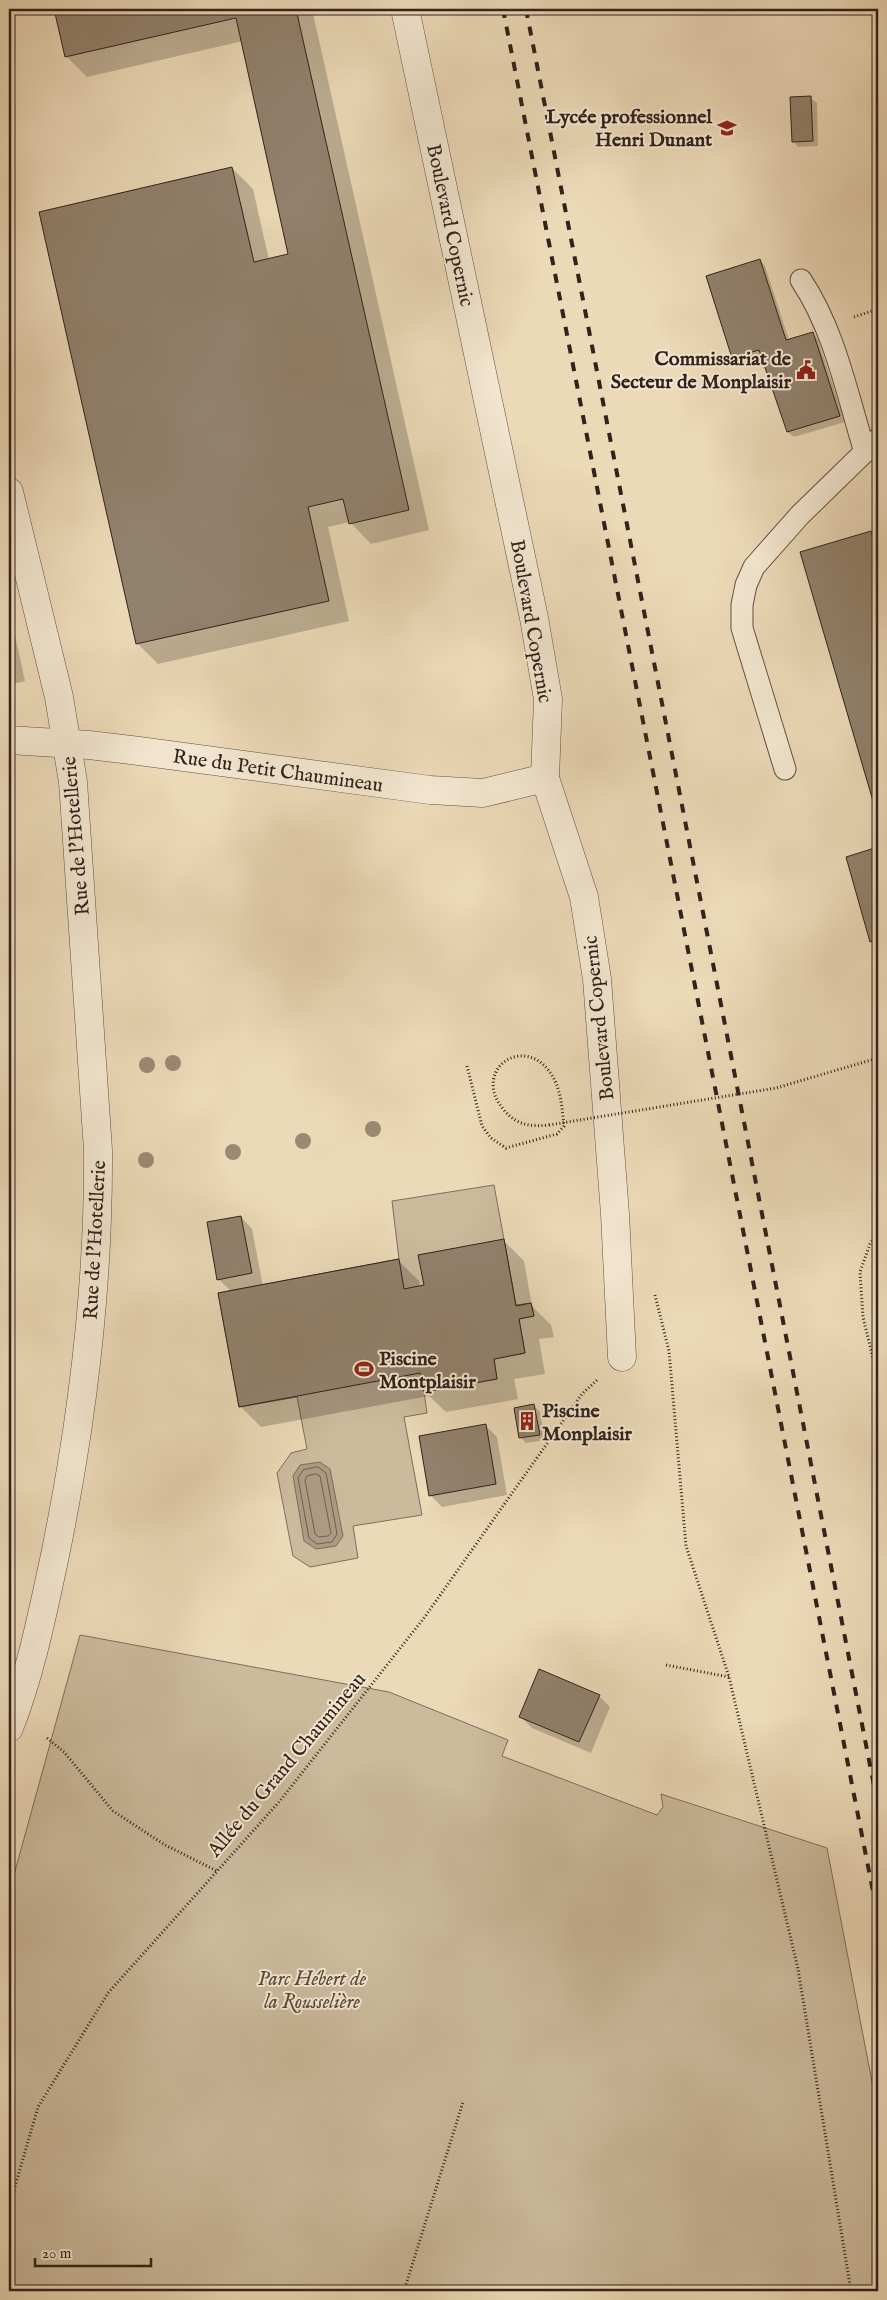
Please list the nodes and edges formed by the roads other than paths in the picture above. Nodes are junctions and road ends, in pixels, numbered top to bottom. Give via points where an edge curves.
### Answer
1 (405, 9) edge
2 (801, 280) dead end
3 (872, 446) edge
4 (9, 492) edge
5 (9, 740) edge
6 (67, 743) junction
7 (784, 769) dead end
8 (545, 778) junction
9 (622, 1357) road end
10 (9, 1728) edge

1 - 8 street, Boulevard Copernic via 534,618 548,699
2 - 3 lane via 826,326
3 - 7 lane via 800,515 754,567 746,585 742,628
4 - 6 street, Rue de l'Hotellerie via 59,697
5 - 6 street, Rue du Petit Chaumineau
6 - 8 street, Rue du Petit Chaumineau via 468,794
6 - 10 street, Rue de l'Hotellerie via 73,782 98,1150 97,1254 85,1376 63,1517 42,1614
8 - 9 street, Boulevard Copernic via 584,897 596,979 615,1214

